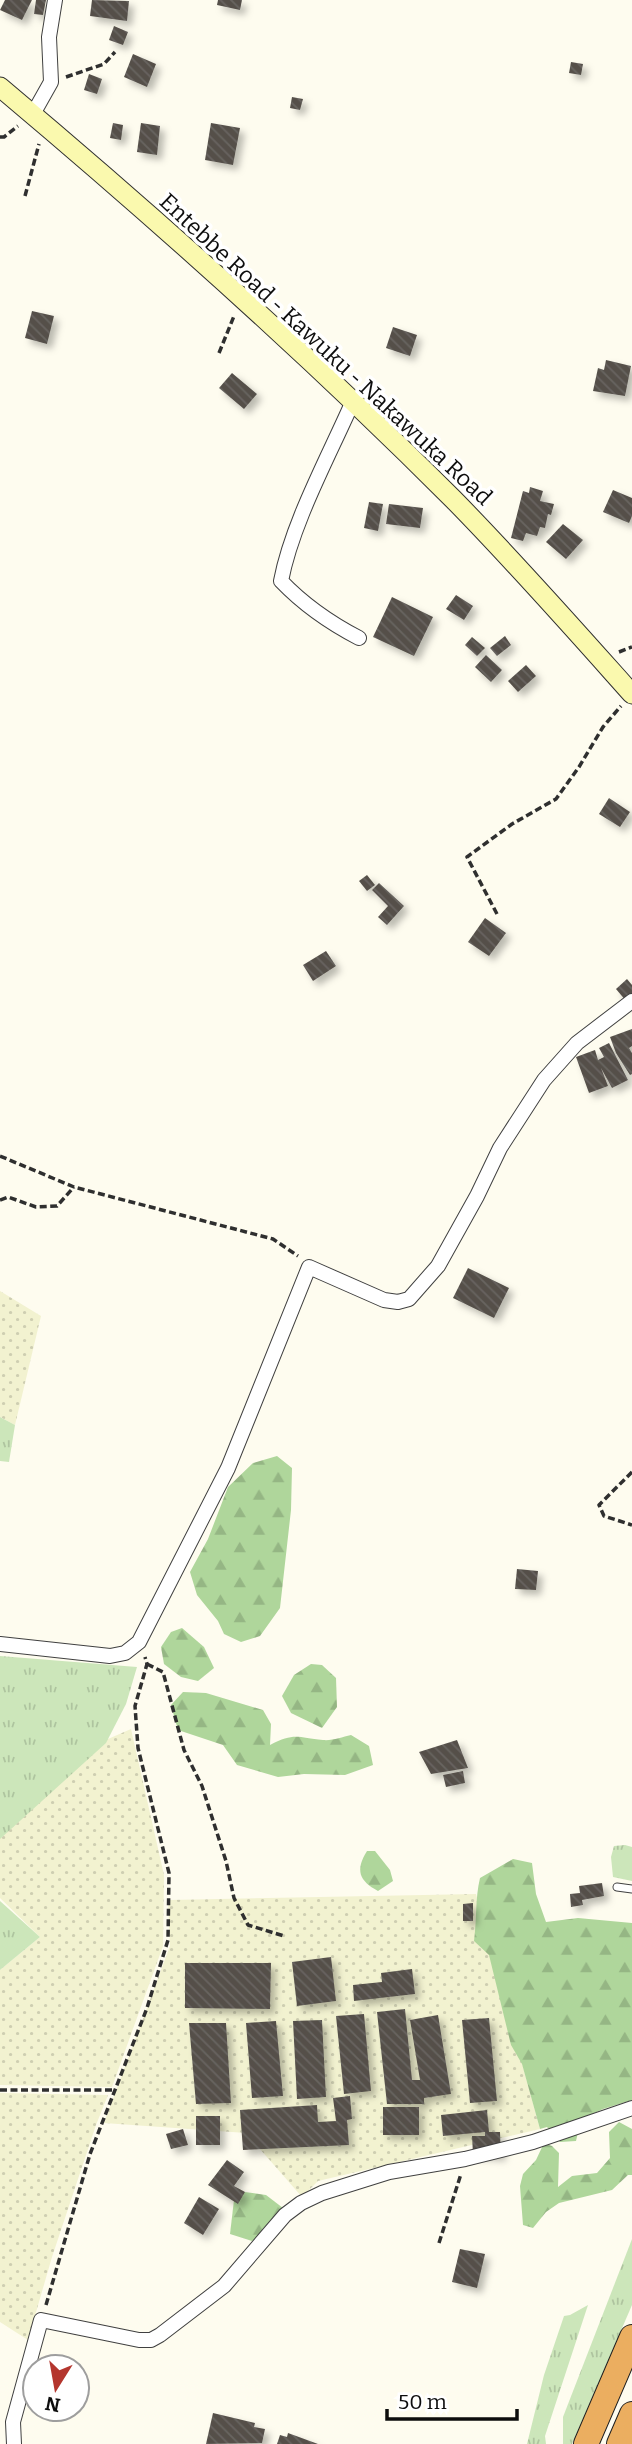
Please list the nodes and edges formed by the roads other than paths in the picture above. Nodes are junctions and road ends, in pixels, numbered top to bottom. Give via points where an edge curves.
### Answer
1 (55, 0) edge
2 (0, 87) edge
3 (33, 114) junction
4 (352, 401) junction
5 (359, 638) dead end
6 (632, 694) edge
7 (632, 1001) edge
8 (0, 1644) edge
9 (617, 1888) dead end
10 (632, 1889) edge
11 (632, 2108) edge
12 (632, 2337) edge
13 (632, 2414) edge
14 (6, 2421) edge
15 (14, 2444) edge
16 (586, 2444) edge
17 (619, 2444) edge

1 - 3 street via 49,37 51,82
2 - 3 main road, Entebbe Road - Kawuku - Nakawuka Road
3 - 4 main road, Entebbe Road - Kawuku - Nakawuka Road
4 - 5 street via 285,560 281,581 334,625
4 - 6 main road, Entebbe Road - Kawuku - Nakawuka Road via 455,501
7 - 8 street via 577,1044 544,1080 500,1148 438,1266 409,1299 384,1300 309,1267 228,1468 139,1642 110,1657
9 - 10 lane
11 - 14 street via 568,2132 465,2159 390,2172 301,2203 224,2286 151,2340 41,2320
12 - 16 highway
13 - 17 highway
14 - 15 street

